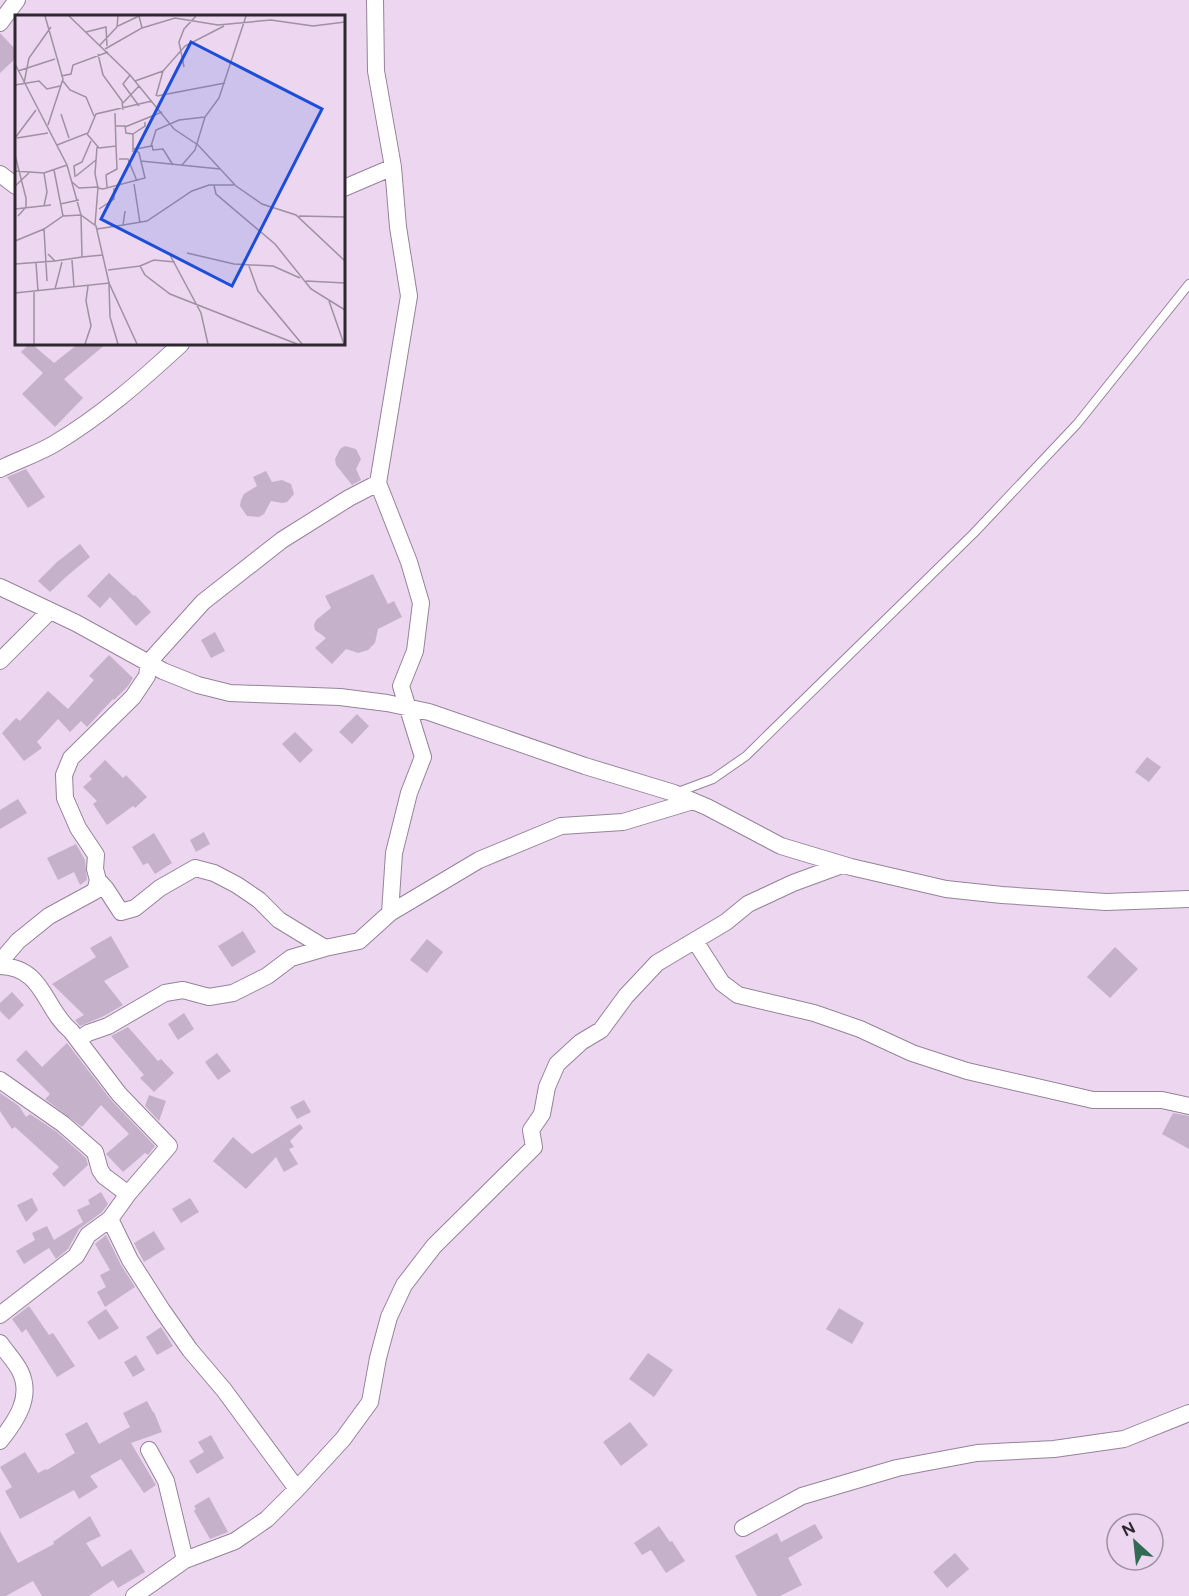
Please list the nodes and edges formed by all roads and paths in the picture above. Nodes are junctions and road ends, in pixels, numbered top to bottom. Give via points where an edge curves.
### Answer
1 (17, 0) edge
2 (375, 0) edge
3 (0, 24) edge
4 (393, 167) junction
5 (0, 174) edge
6 (15, 185) edge
7 (345, 188) edge
8 (1189, 284) edge
9 (180, 345) edge
10 (0, 470) edge
11 (378, 483) junction
12 (0, 587) edge
13 (49, 612) junction
14 (0, 661) edge
15 (149, 662) junction
16 (407, 708) junction
17 (674, 793) junction
18 (693, 801) junction
19 (842, 865) junction
20 (98, 880) junction
21 (1189, 899) edge
22 (390, 913) junction
23 (695, 941) junction
24 (325, 948) junction
25 (0, 964) edge
26 (78, 1040) junction
27 (0, 1080) edge
28 (1189, 1106) edge
29 (128, 1194) junction
30 (110, 1219) junction
31 (0, 1315) edge
32 (0, 1343) edge
33 (1189, 1413) edge
34 (0, 1442) edge
35 (149, 1450) dead end
36 (297, 1490) junction
37 (743, 1528) dead end
38 (185, 1560) junction
39 (134, 1596) edge

1 - 3 street
2 - 4 street via 376,71
4 - 7 street
4 - 11 street via 409,296
5 - 6 street
8 - 17 lane via 1077,424 974,533 746,756 713,779
9 - 10 street via 80,428
11 - 15 street via 282,540 203,602
11 - 16 street via 421,603 415,651 401,686
12 - 13 street
13 - 14 street
13 - 15 street
15 - 16 street via 198,685 230,693 340,697
15 - 20 street via 147,676 134,697 71,758 64,775 65,798 96,855
16 - 17 street
16 - 22 street via 423,757 394,853
17 - 18 street
18 - 19 street via 781,846
18 - 22 street via 623,822 561,826 479,860
19 - 21 street via 946,889 1002,895 1106,902
19 - 23 street via 748,904
20 - 24 street via 121,912 135,908 195,868 204,870 237,885 279,920
20 - 25 street via 95,891 49,916 18,941
22 - 24 street via 359,941
23 - 28 street via 722,983 738,995 814,1013 967,1071 1093,1100 1162,1100
23 - 36 street via 657,963 601,1030 557,1064 542,1114 531,1130 534,1147 434,1246 404,1285 389,1317 370,1402
24 - 26 street via 291,958 267,976 233,993 209,997 183,990 165,993
25 - 26 street via 13,966 37,984 62,1024
26 - 29 street via 119,1094 169,1146
27 - 29 street via 95,1152 104,1176
29 - 30 street
30 - 31 street via 88,1235 76,1256
30 - 36 street via 162,1310
32 - 34 street via 20,1371 25,1386 24,1403
33 - 37 street via 1124,1439 977,1454 897,1468 802,1496
35 - 38 street via 166,1481
36 - 38 street via 235,1541
38 - 39 street

